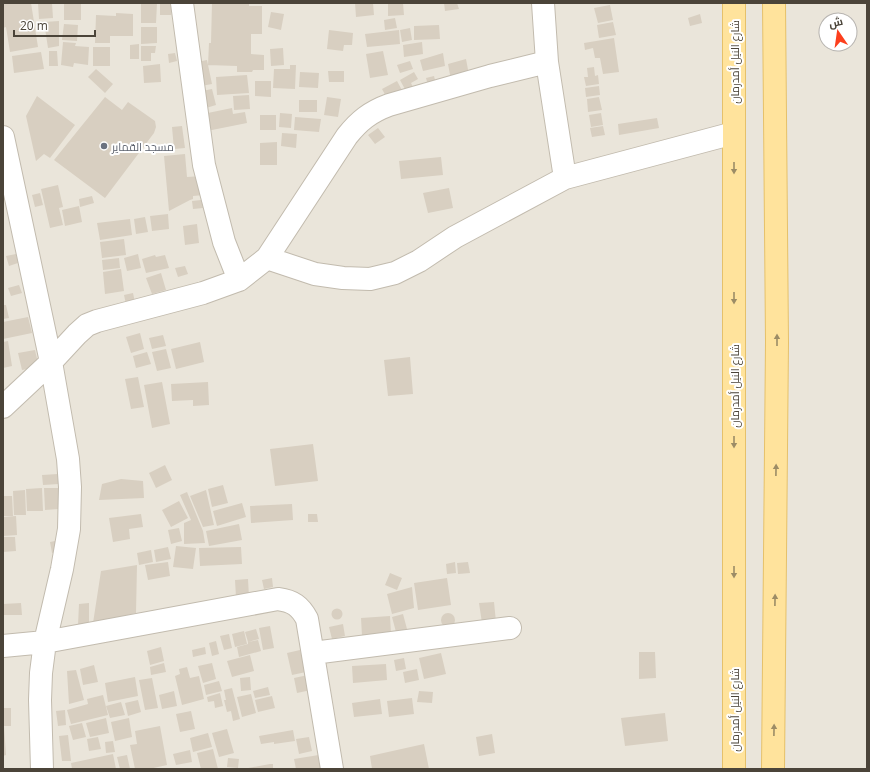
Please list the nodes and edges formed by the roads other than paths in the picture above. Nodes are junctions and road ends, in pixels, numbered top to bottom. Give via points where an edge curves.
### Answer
1 (182, 3) edge
2 (543, 3) edge
3 (734, 3) edge
4 (774, 3) edge
5 (547, 62) junction
6 (734, 133) junction
7 (3, 137) edge
8 (565, 178) junction
9 (267, 258) junction
10 (239, 280) junction
11 (51, 362) junction
12 (3, 407) edge
13 (510, 628) dead end
14 (45, 642) junction
15 (3, 646) edge
16 (313, 653) junction
17 (42, 769) edge
18 (332, 769) edge
19 (734, 769) edge
20 (774, 769) edge

1 - 10 street via 204,165 224,242
2 - 5 street
3 - 6 main road, شارع النيل أمدرمان
20 -> 4 main road via 777,350
5 - 8 street
5 - 9 street via 396,103 365,116 347,136
6 - 8 street
6 -> 19 main road, شارع النيل أمدرمان
7 - 11 street
8 - 9 street via 455,237 419,261 395,273 370,279 343,278 315,274
9 - 10 street
10 - 11 street via 203,293 87,325
11 - 12 street
11 - 14 street via 68,459 70,507 62,569
13 - 16 street
14 - 15 street
14 - 16 street via 278,599 288,600 303,611 308,619
14 - 17 street via 40,700
16 - 18 street

